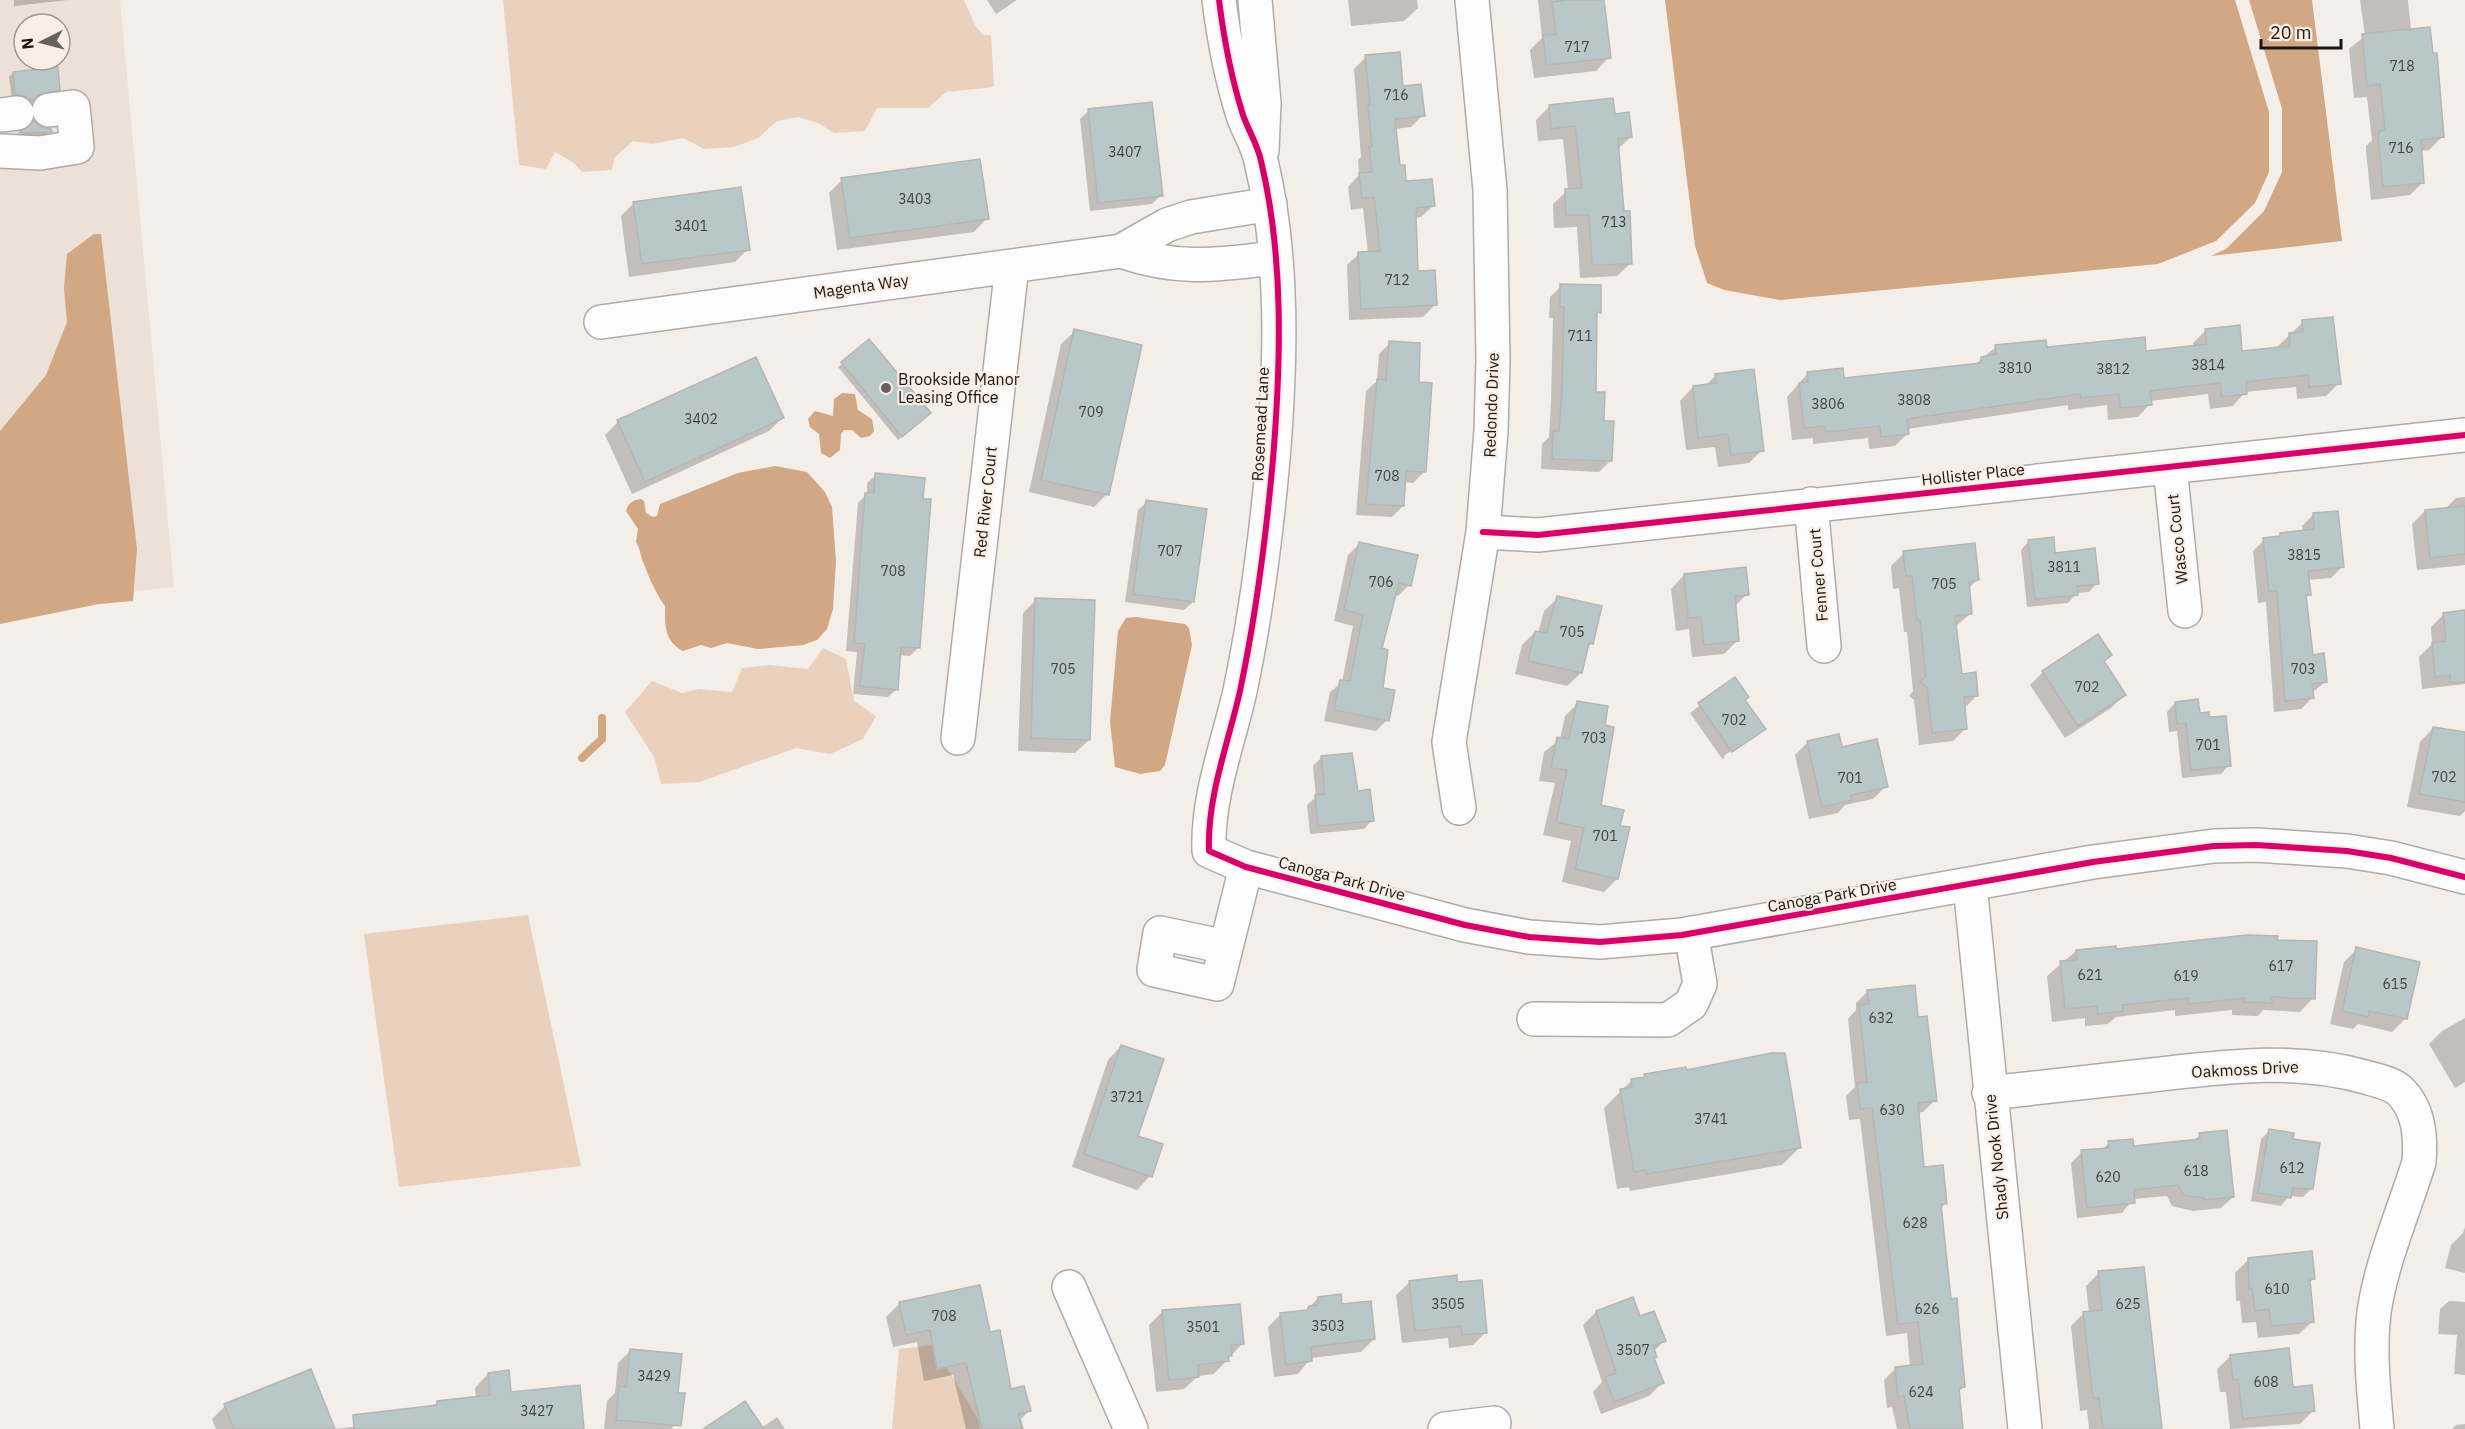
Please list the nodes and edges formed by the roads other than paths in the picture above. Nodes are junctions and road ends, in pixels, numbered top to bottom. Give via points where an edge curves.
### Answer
1 (1219, 0) edge
2 (1256, 0) edge
3 (1472, 0) edge
4 (61, 108) dead end
5 (0, 151) edge
6 (1261, 158) junction
7 (1270, 204) junction
8 (1121, 251) junction
9 (1275, 258) junction
10 (1011, 266) junction
11 (601, 322) dead end
12 (2465, 435) edge
13 (2170, 467) junction
14 (1811, 504) junction
15 (1483, 532) junction
16 (2185, 611) dead end
17 (1824, 646) dead end
18 (958, 738) dead end
19 (1459, 808) dead end
20 (1209, 851) joint
21 (1246, 867) junction
22 (2465, 877) edge
23 (1970, 885) junction
24 (1691, 933) junction
25 (1226, 947) dead end
26 (1534, 1019) dead end
27 (1989, 1093) junction
28 (1069, 1287) dead end
29 (1494, 1423) dead end
30 (1131, 1429) edge
31 (1445, 1429) edge
32 (2025, 1429) edge
33 (2377, 1429) edge

1 - 6 street, Rosemead Lane via 1233,83
2 - 6 street, Rosemead Lane via 1264,103
3 - 15 street, Redondo Drive via 1490,190 1493,282 1491,431
4 - 5 street via 77,147 40,153
6 - 7 street, Rosemead Lane
7 - 8 street, Magenta Way via 1191,217 1167,225
7 - 9 street, Rosemead Lane
8 - 9 street, Magenta Way via 1172,265
8 - 10 street, Magenta Way
9 - 20 street, Rosemead Lane via 1278,368 1258,593 1208,826
10 - 11 street, Magenta Way
10 - 18 street, Red River Court
12 - 13 street, Hollister Place
13 - 14 street, Hollister Place
13 - 16 street, Wasco Court
14 - 15 street, Hollister Place via 1538,534
14 - 17 street, Fenner Court
15 - 19 street, Redondo Drive via 1449,742
20 - 21 street, Canoga Park Drive
21 - 24 street, Canoga Park Drive via 1465,925 1530,937 1600,942
21 - 25 street
22 - 23 street, Canoga Park Drive via 2347,851 2246,845 2163,851
23 - 24 street, Canoga Park Drive
23 - 27 street, Shady Nook Drive
24 - 26 street via 1700,984 1691,1004 1668,1020
27 - 32 street, Shady Nook Drive
27 - 33 street, Oakmoss Drive via 2258,1065 2310,1066 2367,1077 2398,1090 2418,1121 2421,1141 2419,1162 2378,1292 2373,1322
28 - 30 street
29 - 31 street

